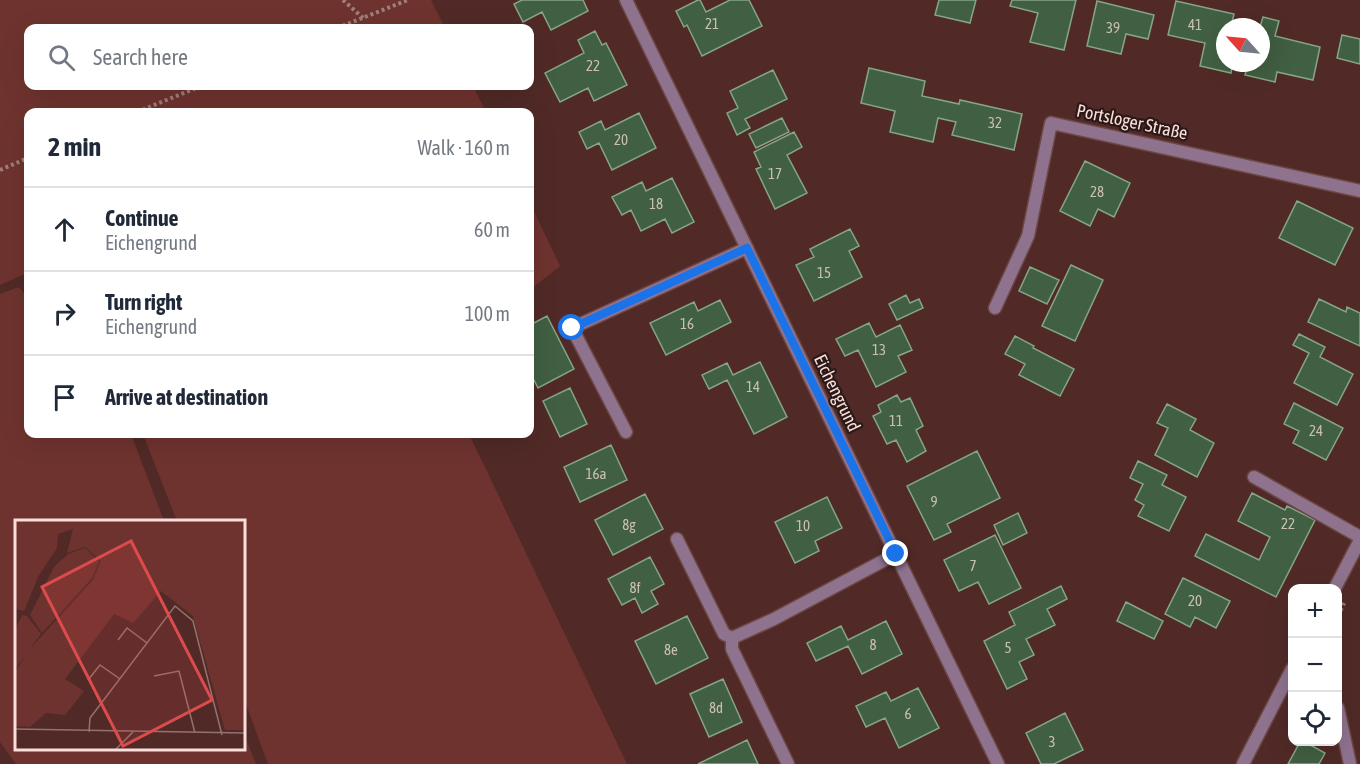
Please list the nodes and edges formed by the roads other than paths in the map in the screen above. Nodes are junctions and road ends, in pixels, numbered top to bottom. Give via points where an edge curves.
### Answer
1 (626, 0) edge
2 (1360, 191) edge
3 (747, 248) junction
4 (995, 308) dead end
5 (626, 432) dead end
6 (1254, 477) dead end
7 (1360, 539) edge
8 (677, 540) dead end
9 (896, 554) junction
10 (1337, 584) edge
11 (732, 638) junction
12 (1288, 678) edge
13 (1342, 727) edge
14 (788, 764) edge
15 (998, 764) edge
16 (1243, 764) edge
17 (1350, 764) edge

1 - 3 street, Eichengrund
2 - 4 street, Portsloger Straße via 1051,123 1028,236
3 - 5 street via 572,328
3 - 9 street, Eichengrund
6 - 7 street
7 - 10 street
8 - 11 street via 724,634
9 - 11 street
9 - 15 street, Eichengrund
11 - 14 street via 732,650
12 - 16 street
13 - 17 street

